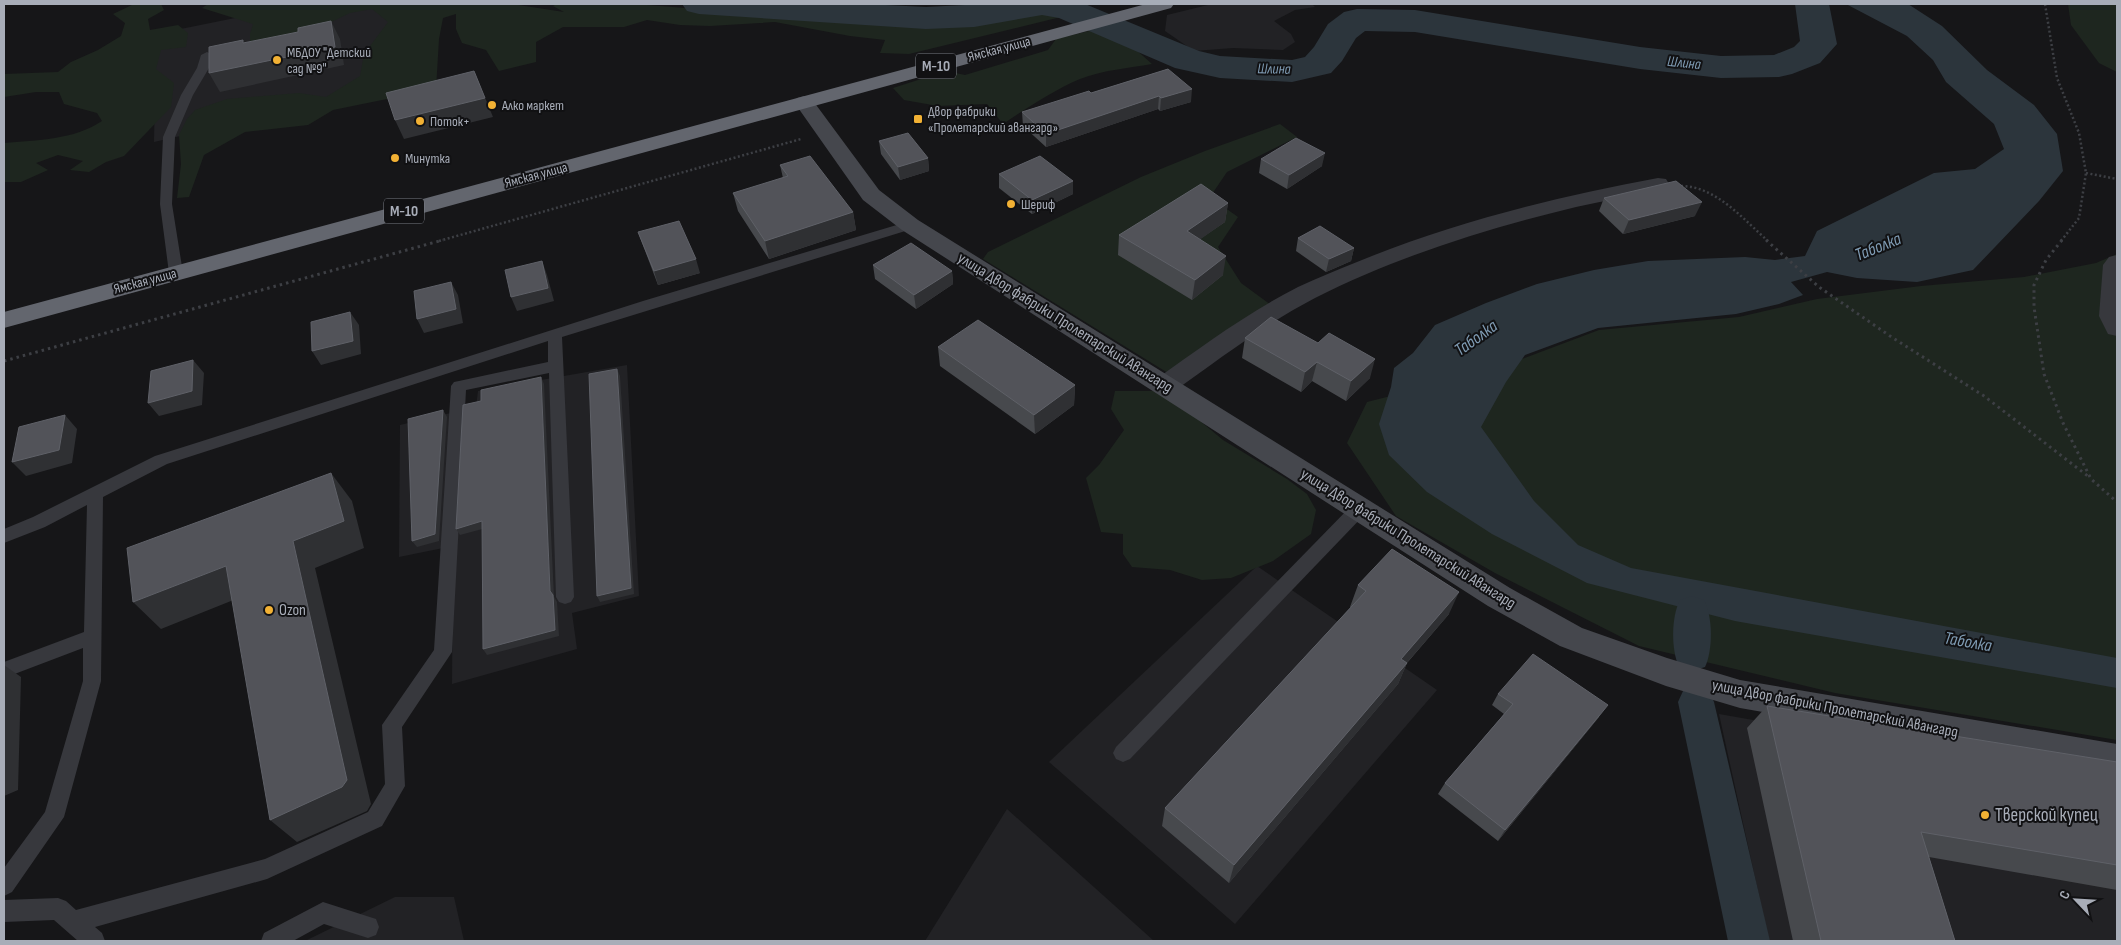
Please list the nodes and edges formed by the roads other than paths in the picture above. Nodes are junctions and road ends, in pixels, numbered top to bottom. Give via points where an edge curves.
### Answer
1 (1166, 4) edge
2 (207, 55) edge
3 (804, 102) junction
4 (1658, 184) edge
5 (910, 225) junction
6 (2117, 262) edge
7 (176, 273) junction
8 (4, 320) edge
9 (2117, 328) edge
10 (555, 334) junction
11 (556, 366) junction
12 (1164, 386) junction
13 (95, 495) junction
14 (1359, 509) junction
15 (4, 536) edge
16 (565, 597) dead end
17 (93, 636) junction
18 (4, 670) edge
19 (1123, 753) dead end
20 (2117, 759) edge
21 (4, 885) edge
22 (4, 912) edge
23 (73, 922) junction
24 (368, 927) dead end
25 (94, 941) edge
26 (272, 941) edge

1 - 3 highway, Ямская улица / М-10
2 - 7 lane via 169,137 166,204
3 - 5 street, улица Двор фабрики Пролетарский Авангард via 871,195
3 - 7 highway, Ямская улица / М-10
4 - 12 street via 1606,193 1491,223 1372,264 1300,296
5 - 10 lane
5 - 12 street, улица Двор фабрики Пролетарский Авангард
6 - 9 street via 2112,316
7 - 8 highway, Ямская улица / М-10
10 - 11 lane
10 - 13 lane via 161,460
11 - 16 lane
11 - 23 lane via 459,386 443,652 392,725 395,786 375,818 268,869
12 - 14 street, улица Двор фабрики Пролетарский Авангард
13 - 15 lane
13 - 17 lane
14 - 19 lane
14 - 20 street, улица Двор фабрики Пролетарский Авангард via 1498,597 1571,637 1666,672 1740,694
17 - 18 lane
17 - 21 lane via 92,681 54,817
22 - 23 lane via 58,909
23 - 25 lane
24 - 26 lane via 323,913

